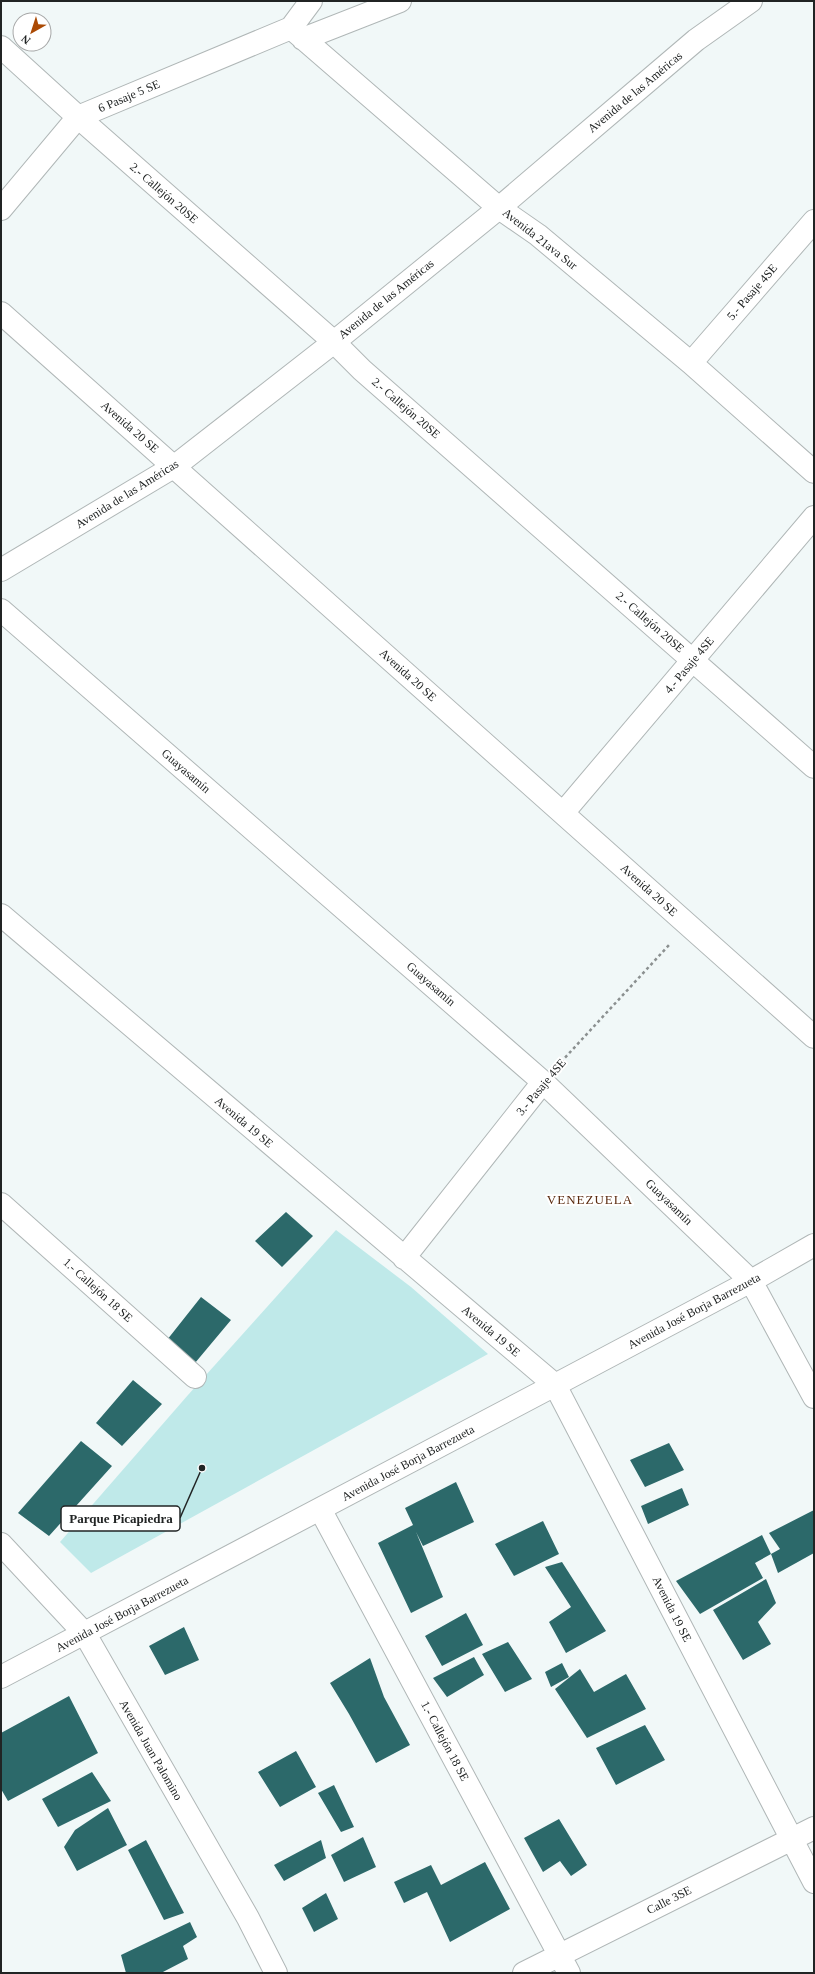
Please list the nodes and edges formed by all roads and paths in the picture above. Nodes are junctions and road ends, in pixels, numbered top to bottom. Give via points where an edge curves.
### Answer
1 (311, 1) edge
2 (400, 1) edge
3 (751, 1) edge
4 (297, 33) junction
5 (1, 47) edge
6 (78, 117) junction
7 (499, 208) junction
8 (1, 209) edge
9 (814, 221) edge
10 (1, 313) edge
11 (334, 342) junction
12 (691, 363) junction
13 (175, 466) junction
14 (814, 472) edge
15 (814, 517) edge
16 (1, 570) edge
17 (1, 610) edge
18 (693, 660) junction
19 (814, 767) edge
20 (563, 813) junction
21 (1, 915) edge
22 (688, 925) junction
23 (814, 1037) edge
24 (543, 1082) junction
25 (1, 1204) edge
26 (814, 1245) edge
27 (404, 1258) junction
28 (751, 1281) junction
29 (195, 1376) dead end
30 (555, 1385) junction
31 (814, 1397) edge
32 (320, 1509) junction
33 (1, 1544) edge
34 (85, 1634) junction
35 (1, 1677) edge
36 (814, 1828) edge
37 (791, 1839) junction
38 (814, 1882) edge
39 (564, 1964) edge
40 (276, 1973) edge
41 (524, 1973) edge

1 - 4 street
2 - 4 street, 6 Pasaje 5 SE
3 - 7 street, Avenida de las Américas via 696,40
4 - 6 street, 6 Pasaje 5 SE
4 - 7 street, Avenida 21ava Sur
5 - 6 street, 2.- Callejón 20SE
6 - 8 street, 6 Pasaje 5 SE
6 - 11 street, 2.- Callejón 20SE
7 - 11 street, Avenida de las Américas
7 - 12 street, Avenida 21ava Sur via 538,235
9 - 12 street, 5.- Pasaje 4SE
10 - 13 street, Avenida 20 SE
11 - 13 street, Avenida de las Américas
11 - 18 street, 2.- Callejón 20SE via 362,370
12 - 14 street, Avenida 21ava Sur
13 - 16 street, Avenida de las Américas
13 - 20 street, Avenida 20 SE
15 - 18 street, 4.- Pasaje 4SE
17 - 24 street, Guayasamín
18 - 19 street, 2.- Callejón 20SE
18 - 20 street, 4.- Pasaje 4SE
20 - 22 street, Avenida 20 SE
21 - 27 street, Avenida 19 SE
22 - 23 street, Avenida 20 SE
22 - 24 path, 3.- Pasaje 4SE
24 - 27 street, 3.- Pasaje 4SE
24 - 28 street, Guayasamín
25 - 29 street, 1.- Callejón 18 SE
26 - 28 street, Avenida José Borja Barrezueta
27 - 30 street, Avenida 19 SE
28 - 30 street, Avenida José Borja Barrezueta
28 - 31 street, Guayasamín
30 - 32 street, Avenida José Borja Barrezueta
30 - 37 street, Avenida 19 SE
32 - 34 street, Avenida José Borja Barrezueta
32 - 39 street, 1.- Callejón 18 SE
33 - 34 street, Avenida Juan Palomino
34 - 35 street, Avenida José Borja Barrezueta
34 - 40 street, Avenida Juan Palomino via 248,1918
36 - 37 street, Calle 3SE
37 - 38 street, Avenida 19 SE
37 - 39 street, Calle 3SE
39 - 41 street, Calle 3SE

